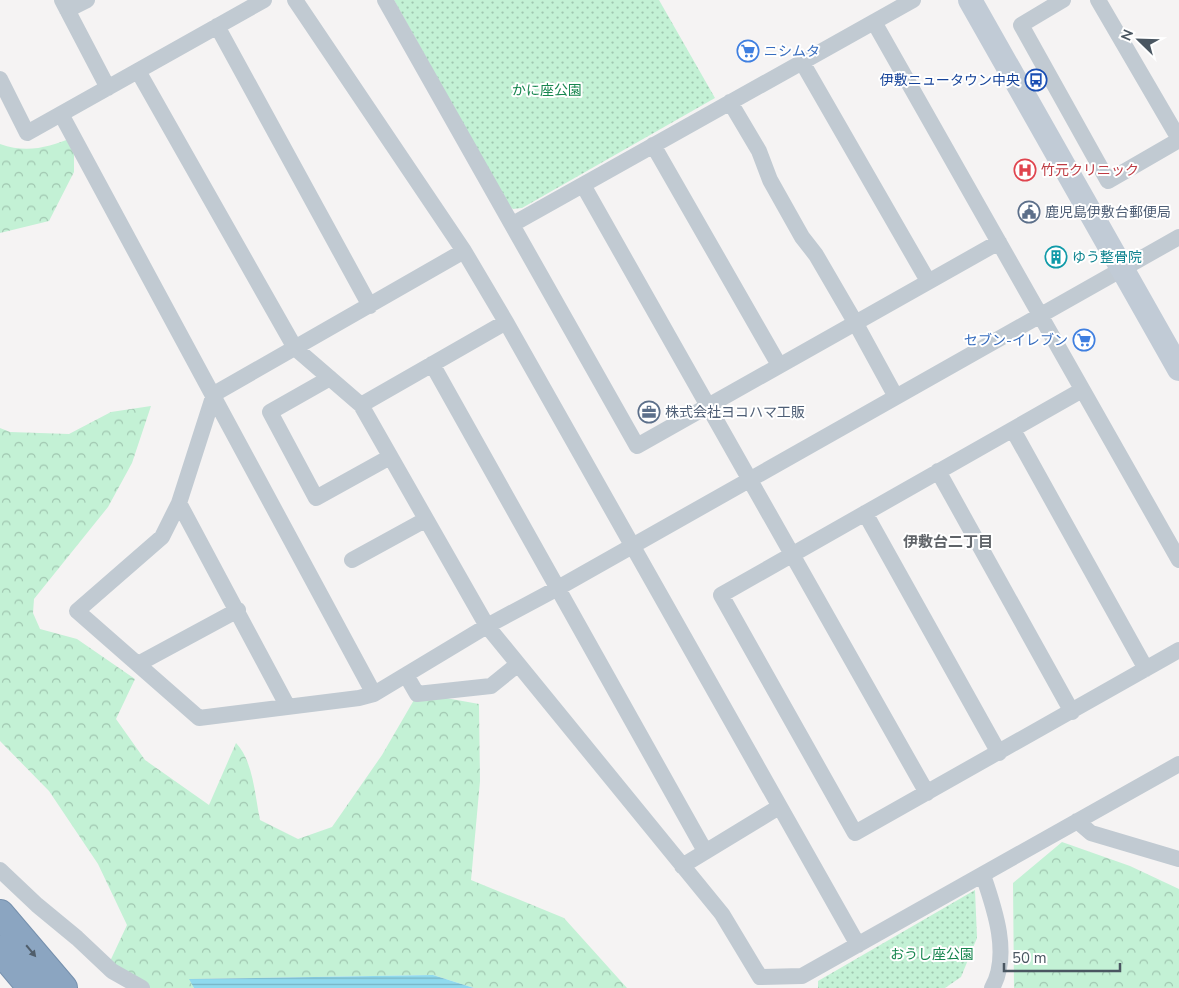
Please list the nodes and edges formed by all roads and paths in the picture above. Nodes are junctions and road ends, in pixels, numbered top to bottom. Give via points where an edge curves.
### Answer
1 (87, 0) edge
2 (264, 0) edge
3 (295, 0) edge
4 (385, 0) edge
5 (913, 0) edge
6 (970, 0) edge
7 (1063, 0) edge
8 (1098, 0) edge
9 (65, 5) edge
10 (874, 22) junction
11 (217, 26) junction
12 (802, 62) junction
13 (138, 71) junction
14 (0, 79) edge
15 (108, 88) junction
16 (730, 102) junction
17 (61, 114) junction
18 (1179, 140) edge
19 (654, 145) junction
20 (583, 185) junction
21 (513, 224) junction
22 (1179, 237) edge
23 (999, 242) junction
24 (464, 251) junction
25 (1122, 269) junction
26 (928, 281) junction
27 (370, 306) junction
28 (1042, 316) junction
29 (506, 322) junction
30 (855, 322) junction
31 (295, 348) junction
32 (432, 364) junction
33 (779, 365) junction
34 (1179, 369) edge
35 (330, 378) junction
36 (1082, 390) junction
37 (214, 394) junction
38 (896, 397) junction
39 (361, 405) junction
40 (708, 405) junction
41 (1013, 430) junction
42 (390, 457) junction
43 (938, 471) junction
44 (750, 480) junction
45 (179, 502) junction
46 (865, 513) junction
47 (425, 520) junction
48 (632, 546) junction
49 (792, 554) junction
50 (352, 560) dead end
51 (1179, 560) edge
52 (558, 588) junction
53 (238, 610) junction
54 (487, 626) junction
55 (1179, 650) edge
56 (138, 664) junction
57 (517, 664) junction
58 (1146, 669) junction
59 (406, 675) junction
60 (374, 694) junction
61 (288, 707) junction
62 (1072, 712) junction
63 (999, 753) junction
64 (1179, 764) edge
65 (927, 793) junction
66 (779, 808) junction
67 (1077, 821) junction
68 (705, 851) junction
69 (1179, 859) edge
70 (682, 866) junction
71 (0, 870) edge
72 (983, 875) junction
73 (0, 914) edge
74 (858, 945) junction
75 (0, 950) edge
76 (32, 988) edge
77 (63, 988) edge
78 (142, 988) edge
79 (992, 988) edge

1 - 9 street
2 - 11 street
3 - 24 street
4 - 21 street
5 - 10 street
6 - 25 street
7 - 18 street via 1021,25 1108,181
8 - 18 street
9 - 15 street
10 - 12 street
10 - 23 street
11 - 13 street
11 - 27 street
12 - 16 street
12 - 26 street
13 - 15 street
13 - 31 street
14 - 17 street via 27,133
15 - 17 street
16 - 19 street
16 - 30 street via 759,151 770,180 802,237
17 - 37 street
19 - 20 street
19 - 33 street
20 - 21 street
20 - 40 street
21 - 40 street via 637,446
22 - 25 street
23 - 26 street
23 - 28 street
24 - 27 street
24 - 29 street
25 - 28 street
25 - 34 street
26 - 30 street
27 - 31 street
28 - 36 street
28 - 38 street
29 - 32 street
29 - 48 street
30 - 33 street
30 - 38 street
31 - 35 street
31 - 37 street
32 - 39 street
32 - 52 street
33 - 40 street
35 - 39 street
35 - 42 street via 270,412 316,498
36 - 41 street
36 - 51 street
37 - 45 street
37 - 60 street
38 - 44 street
39 - 42 street
40 - 44 street
41 - 43 street
41 - 58 street
42 - 47 street
43 - 46 street
43 - 62 street
44 - 48 street
44 - 49 street
45 - 53 street
45 - 56 street via 162,538 77,611
46 - 49 street
46 - 63 street
47 - 50 street
47 - 54 street
48 - 52 street
48 - 66 street
49 - 65 street
49 - 65 street via 721,594 855,833
52 - 54 street
52 - 68 street
53 - 56 street
53 - 61 street
54 - 57 street
54 - 59 street
55 - 58 street
56 - 61 street via 199,718
57 - 59 street via 490,686 417,694
57 - 70 street
58 - 62 street
59 - 60 street
60 - 61 street
62 - 63 street
63 - 65 street
64 - 67 street
66 - 68 street
66 - 74 street
67 - 69 street via 1091,833
67 - 72 street
68 - 70 street
70 - 74 street via 722,914 760,976 802,976
71 - 78 street via 112,971
72 - 74 street
72 - 79 street via 1001,938 996,981
73 -> 77 highway
75 - 76 highway

